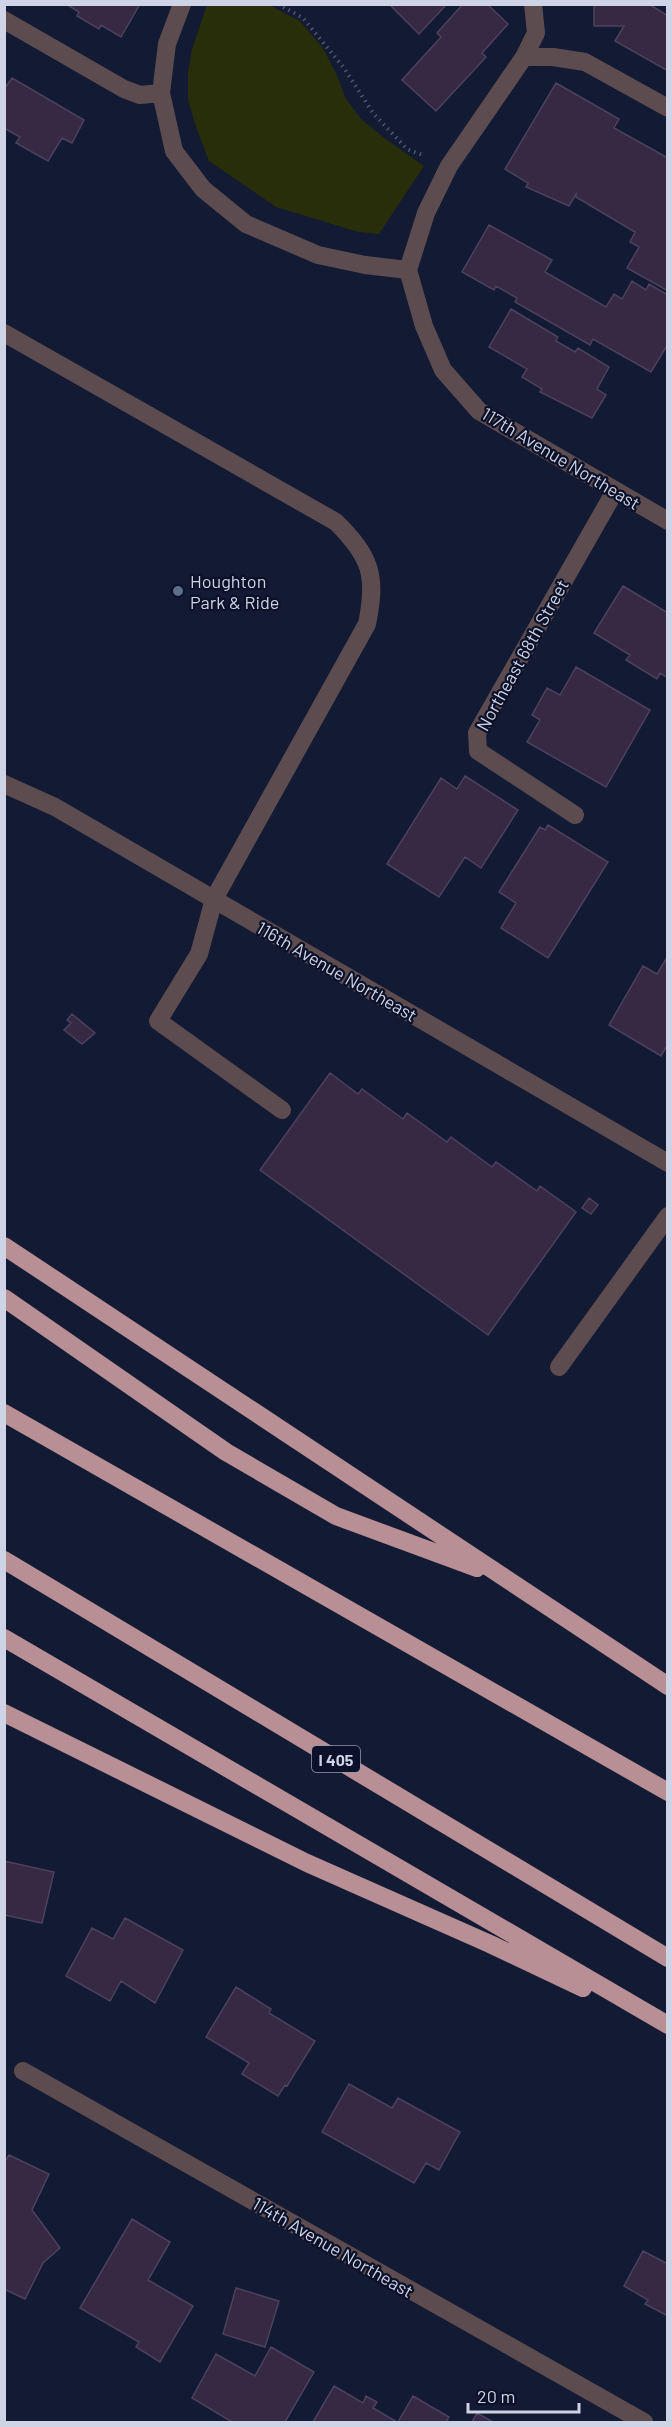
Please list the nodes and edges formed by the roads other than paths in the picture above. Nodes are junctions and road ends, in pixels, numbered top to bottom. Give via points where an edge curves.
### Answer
1 (182, 4) edge
2 (533, 4) edge
3 (4, 20) edge
4 (524, 57) junction
5 (161, 93) junction
6 (668, 108) edge
7 (408, 270) junction
8 (4, 333) edge
9 (615, 491) junction
10 (668, 521) edge
11 (4, 784) edge
12 (575, 815) dead end
13 (213, 899) junction
14 (282, 1110) dead end
15 (668, 1163) edge
16 (668, 1216) edge
17 (4, 1246) edge
18 (4, 1298) edge
19 (559, 1366) dead end
20 (4, 1413) edge
21 (4, 1560) edge
22 (507, 1580) junction
23 (4, 1638) edge
24 (668, 1686) edge
25 (4, 1713) edge
26 (668, 1792) edge
27 (668, 1958) edge
28 (668, 2026) edge
29 (22, 2071) dead end
30 (644, 2422) edge

1 - 5 street via 167,44
2 - 4 street via 536,33
3 - 5 street via 124,90 140,95
4 - 6 street via 585,62
4 - 7 street via 448,166 426,213
5 - 7 street via 174,151 203,189 246,224 318,255
7 - 9 street, 117th Avenue Northeast via 424,326 443,370 479,411
8 - 13 street via 336,522 357,542 369,568 373,597 367,624
9 - 10 street, 117th Avenue Northeast
9 - 12 street, Northeast 68th Street via 477,733 478,751
11 - 13 street, 116th Avenue Northeast via 55,807
13 - 14 street via 199,954 158,1021
13 - 15 street, 116th Avenue Northeast
16 - 19 street
17 - 22 highway
18 - 22 highway via 226,1452 336,1516
20 - 26 highway
21 - 27 highway, I 405
22 - 24 highway
23 - 28 highway
25 - 28 highway via 307,1863
29 - 30 street, 114th Avenue Northeast

